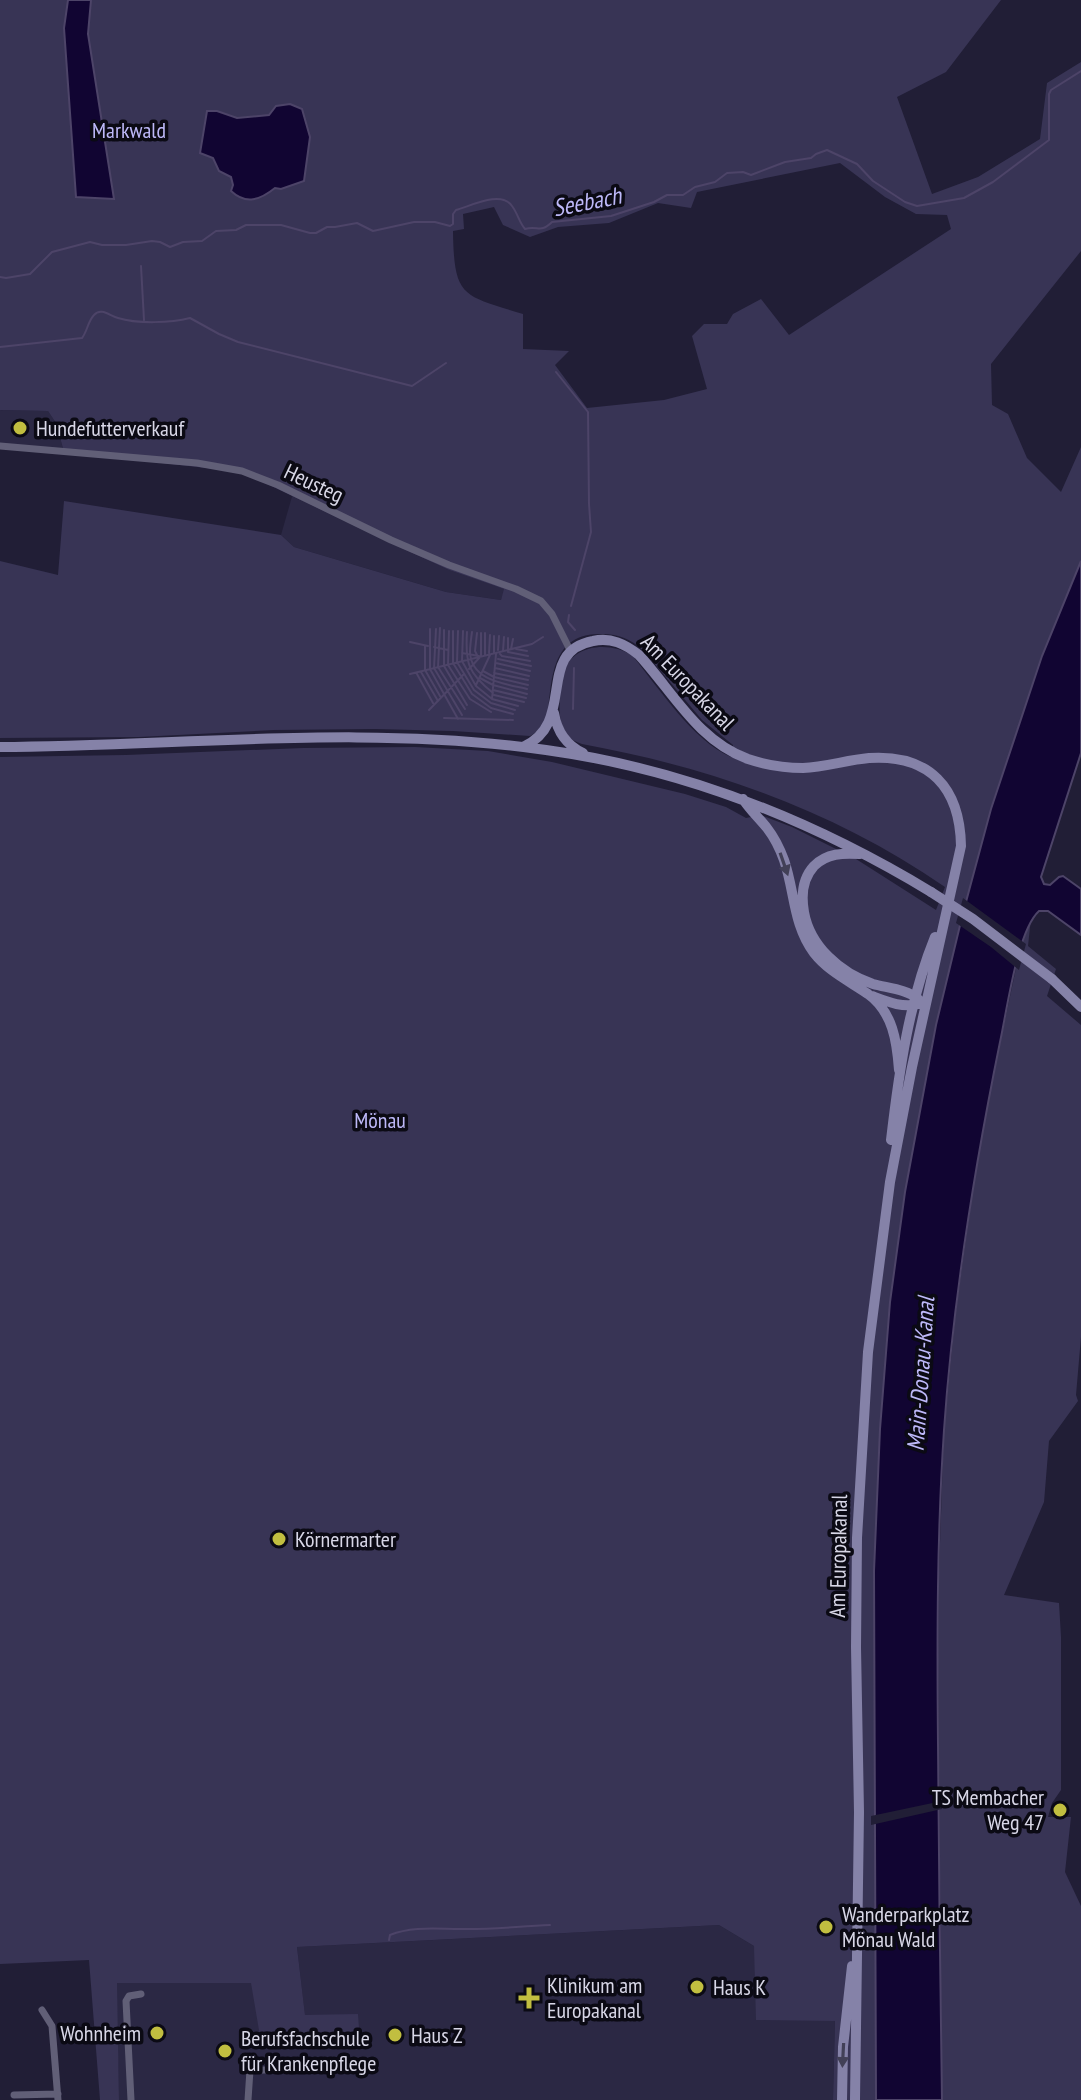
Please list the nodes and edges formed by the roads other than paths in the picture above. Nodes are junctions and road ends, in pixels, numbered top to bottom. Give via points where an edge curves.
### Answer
1 (0, 446) edge
2 (570, 650) junction
3 (553, 711) junction
4 (0, 747) edge
5 (523, 747) junction
6 (587, 757) junction
7 (743, 799) junction
8 (868, 855) junction
9 (870, 996) junction
10 (920, 1002) junction
11 (1081, 1007) edge
12 (899, 1070) junction
13 (890, 1182) junction
14 (857, 1933) junction
15 (141, 1994) dead end
16 (42, 2010) dead end
17 (266, 2070) dead end
18 (14, 2095) dead end
19 (58, 2097) edge
20 (131, 2100) edge
21 (248, 2100) edge
22 (842, 2100) edge
23 (855, 2100) edge

1 - 2 street, Heusteg via 242,471 541,601
2 - 3 main road via 560,668
2 - 10 main road, Am Europakanal via 603,639 626,646 703,731 751,760 799,768 885,758 928,770 947,789 961,846
3 - 5 main road via 542,735
3 - 6 main road via 564,739
4 - 5 main road via 325,739
5 - 6 main road
6 - 7 main road
7 - 8 main road
7 -> 9 main road via 778,846 801,930 815,954
8 - 10 main road via 840,853 812,869 802,894 806,923 842,968
8 - 11 main road, bridge via 973,919
9 - 10 main road via 893,1004
9 - 12 main road via 896,1036
10 - 12 main road, Am Europakanal
10 - 13 main road, Am Europakanal
12 - 13 main road, Am Europakanal
13 - 14 main road, Am Europakanal via 868,1352 857,1538
14 -> 22 main road, Am Europakanal
14 - 23 main road, Am Europakanal
15 - 20 street via 126,2001
16 - 19 street via 52,2026
17 - 21 street via 250,2070
18 - 19 street

